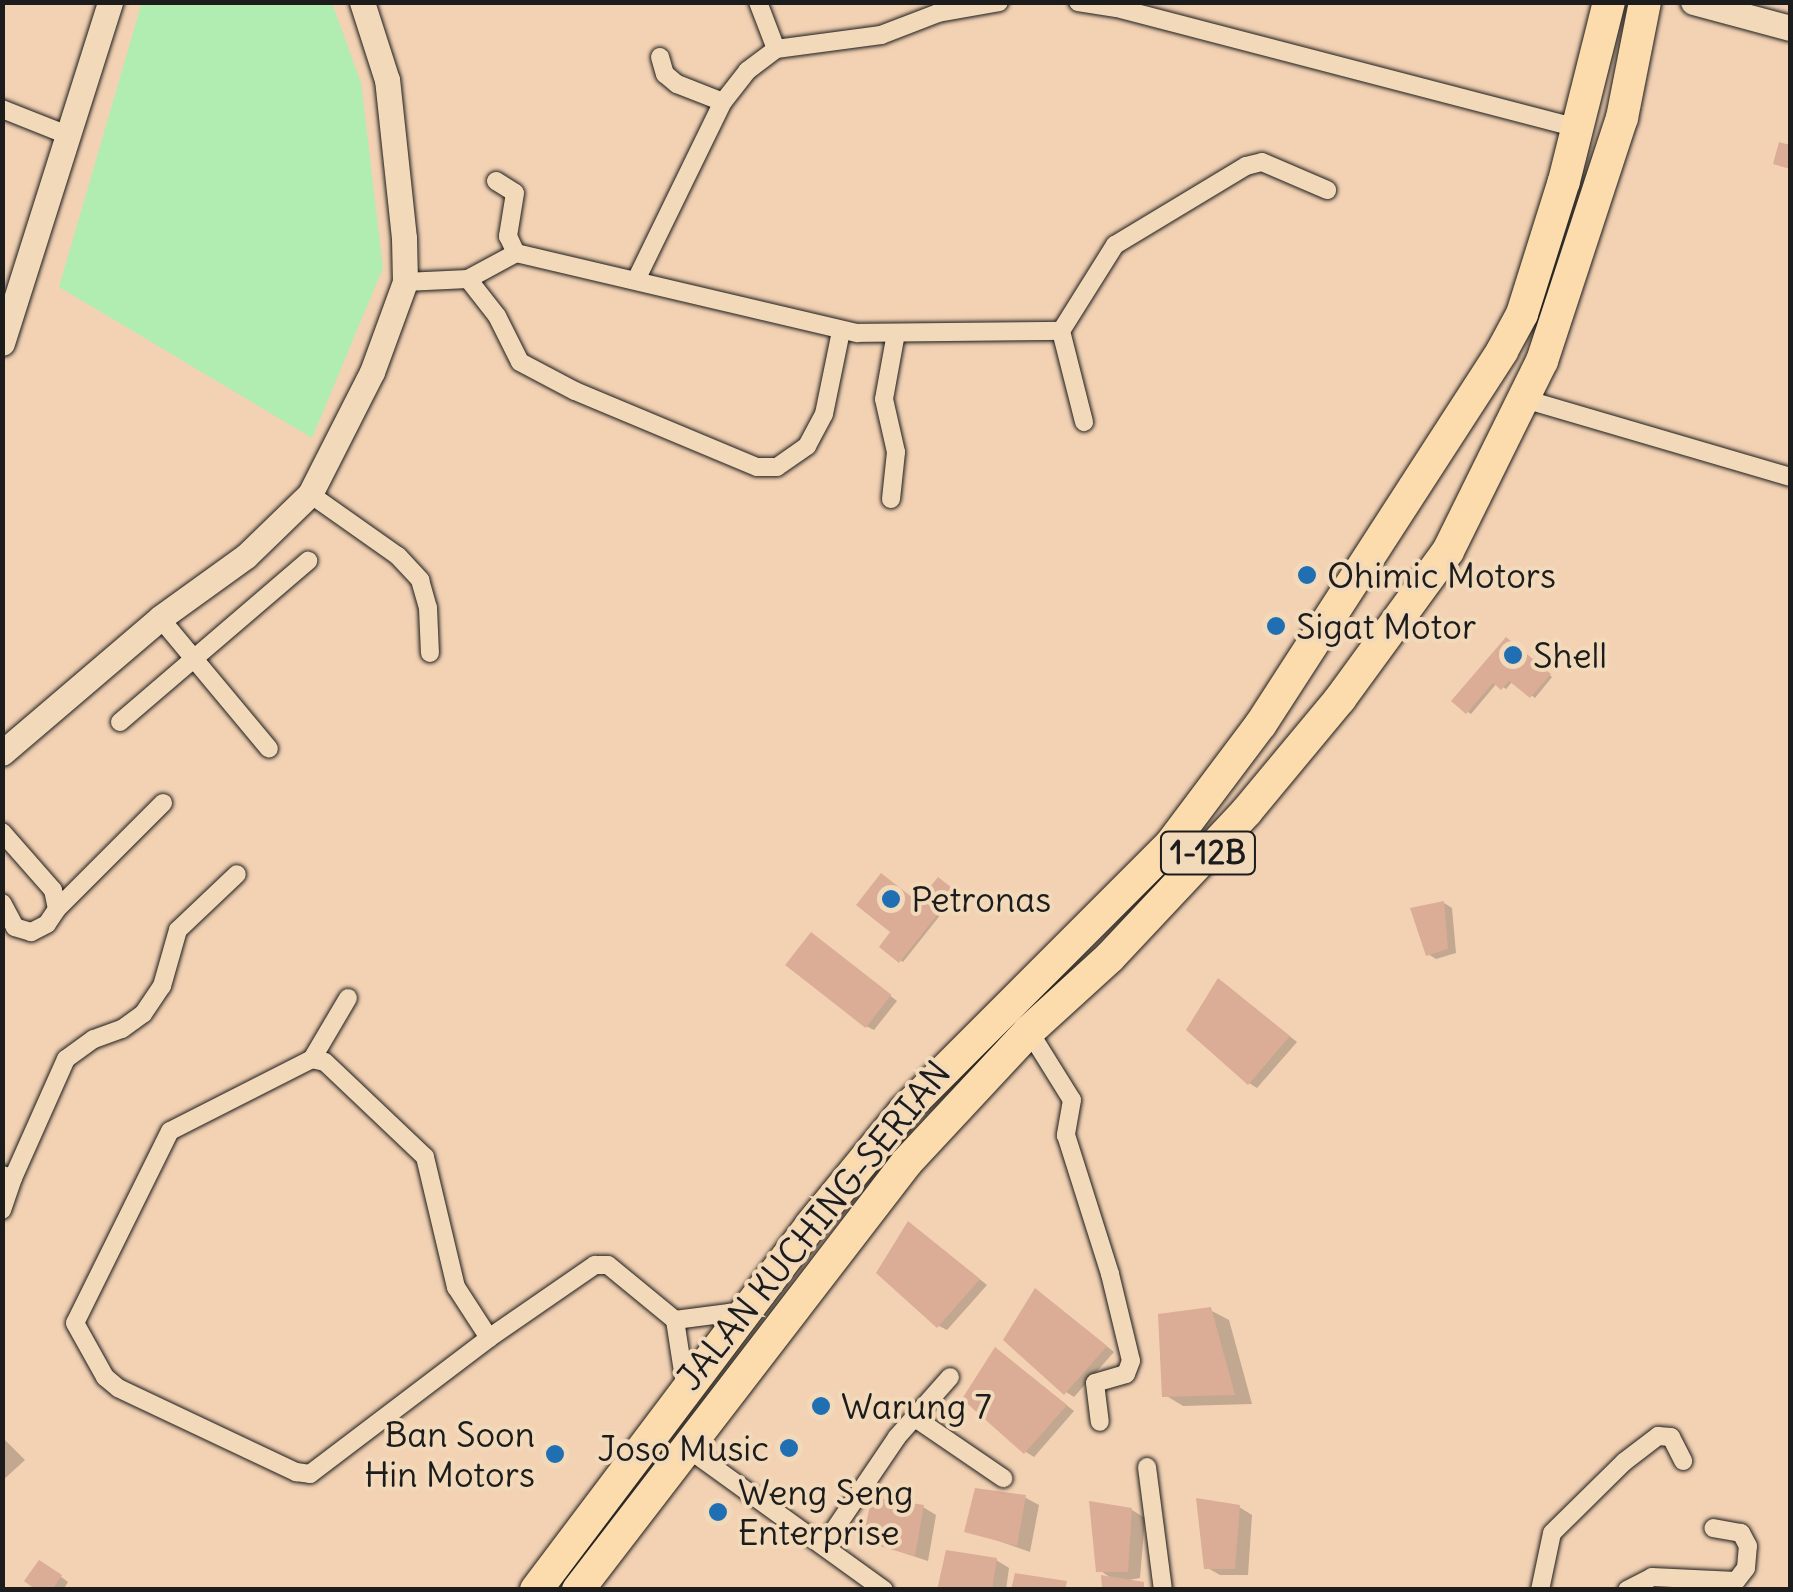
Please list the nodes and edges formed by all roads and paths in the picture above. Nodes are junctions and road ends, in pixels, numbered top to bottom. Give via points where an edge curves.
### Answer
1 (110, 2) edge
2 (362, 2) edge
3 (758, 2) edge
4 (999, 2) edge
5 (1078, 2) edge
6 (1609, 2) edge
7 (1645, 2) edge
8 (1693, 2) edge
9 (1790, 28) edge
10 (776, 49) junction
11 (660, 57) dead end
12 (723, 102) junction
13 (2, 109) edge
14 (1578, 128) junction
15 (65, 134) junction
16 (496, 181) dead end
17 (1327, 190) dead end
18 (516, 253) junction
19 (468, 279) junction
20 (636, 280) junction
21 (405, 282) junction
22 (841, 331) junction
23 (1061, 331) junction
24 (896, 333) junction
25 (2, 343) edge
26 (1524, 399) junction
27 (1084, 422) dead end
28 (1790, 477) edge
29 (310, 494) junction
30 (891, 499) dead end
31 (308, 561) dead end
32 (160, 618) junction
33 (430, 652) dead end
34 (196, 660) junction
35 (120, 722) dead end
36 (269, 749) dead end
37 (2, 753) edge
38 (164, 803) dead end
39 (2, 832) edge
40 (237, 874) dead end
41 (2, 903) edge
42 (57, 909) junction
43 (9, 923) edge
44 (348, 998) dead end
45 (1029, 1031) junction
46 (312, 1059) junction
47 (8, 1177) edge
48 (2, 1210) edge
49 (746, 1310) junction
50 (675, 1320) junction
51 (490, 1338) junction
52 (950, 1377) dead end
53 (686, 1392) junction
54 (914, 1418) junction
55 (1100, 1422) dead end
56 (687, 1448) junction
57 (1683, 1461) dead end
58 (1147, 1466) dead end
59 (1004, 1478) dead end
60 (1712, 1528) dead end
61 (824, 1544) junction
62 (536, 1590) edge
63 (578, 1590) edge
64 (884, 1590) edge
65 (1163, 1590) edge
66 (1540, 1590) edge
67 (1627, 1590) edge

1 - 15 street
2 - 21 street via 387,80
3 - 10 street
4 - 10 street via 881,35
5 - 14 street
6 - 14 highway, JALAN KUCHING-SERIAN
7 - 26 highway, JALAN KUCHING-SERIAN / 1-12B via 1622,118 1594,212
8 - 9 street
10 - 12 street via 747,70
11 - 12 street via 677,84
12 - 20 street
13 - 15 street
14 - 49 highway, JALAN KUCHING-SERIAN via 1532,284 1502,352 1261,724 1170,845 904,1110
15 - 25 street
16 - 18 street via 516,194 508,236
17 - 23 street via 1262,162 1246,166 1115,245
18 - 19 street
18 - 20 street
19 - 21 street
19 - 22 street via 498,316 520,362 757,467 777,467 807,446 824,414
20 - 22 street
21 - 29 street via 372,372
22 - 24 street
23 - 24 street
23 - 27 street
24 - 30 street via 884,399 896,452
26 - 28 street
26 - 45 highway, JALAN KUCHING-SERIAN / 1-12B via 1448,552 1340,699 1247,812
29 - 32 street via 246,556
29 - 33 street via 398,556 420,580
31 - 34 street
32 - 34 street
32 - 37 street
34 - 35 street
34 - 36 street
38 - 42 street
39 - 42 street via 53,890
40 - 47 street via 178,930 162,986 143,1014 66,1059
41 - 43 street
42 - 43 street via 31,932
44 - 46 street
45 - 55 street via 1072,1100 1066,1134 1131,1362 1126,1374 1095,1383
45 - 56 highway, JALAN KUCHING-SERIAN / 1-12B via 869,1208
46 - 51 street via 325,1062 425,1157 456,1287
46 - 51 street via 170,1131 76,1323 104,1376 310,1474
47 - 48 street
49 - 50 street
49 - 53 highway, JALAN KUCHING-SERIAN
50 - 51 street via 608,1265 594,1266
50 - 53 street
52 - 54 street
53 - 62 highway, JALAN KUCHING-SERIAN
54 - 59 street
54 - 61 street
56 - 61 street
56 - 63 highway, JALAN KUCHING-SERIAN / 1-12B
57 - 66 street via 1671,1437 1658,1436 1624,1462 1552,1533
58 - 65 street
60 - 67 street via 1741,1533 1748,1546 1746,1568 1736,1581 1652,1577
61 - 64 street

